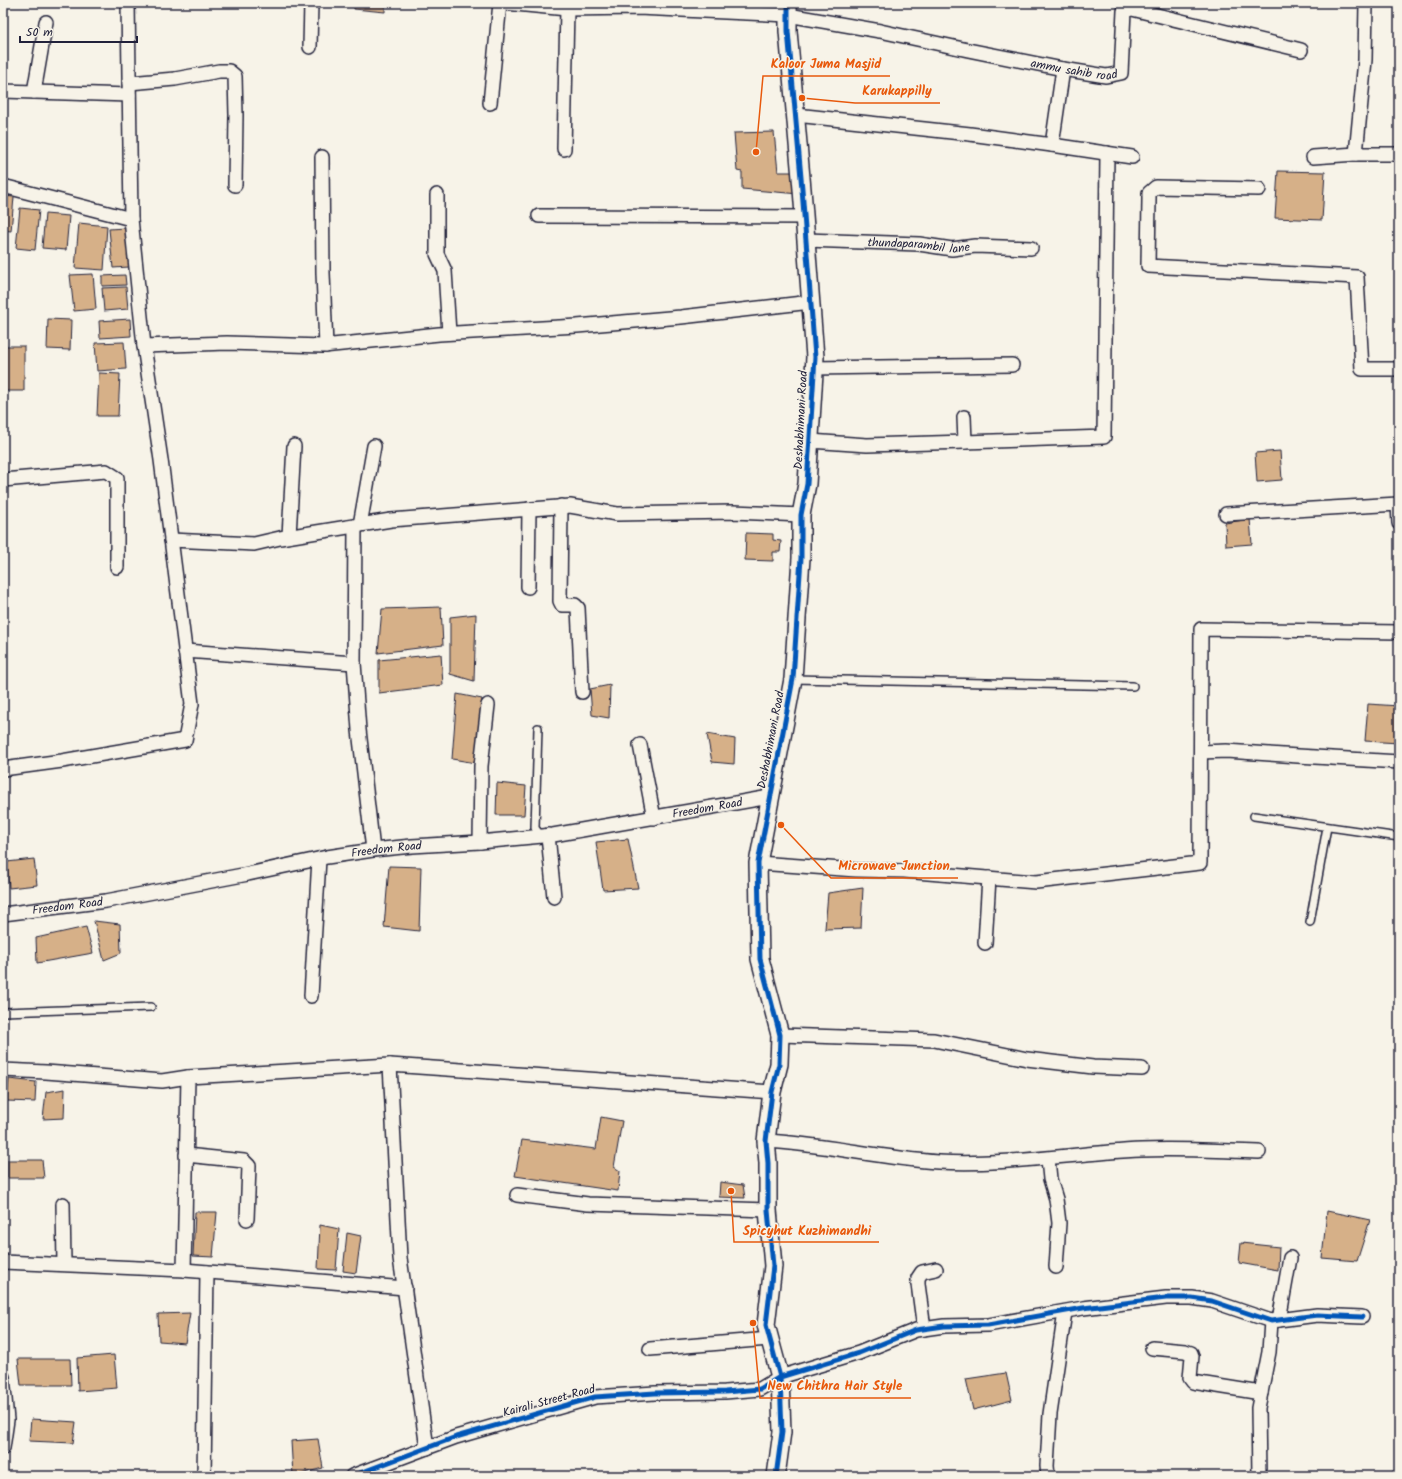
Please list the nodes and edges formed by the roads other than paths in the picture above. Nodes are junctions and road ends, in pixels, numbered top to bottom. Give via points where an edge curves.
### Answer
1 (128, 3) edge
2 (311, 3) edge
3 (500, 3) edge
4 (505, 3) edge
5 (1366, 3) edge
6 (1146, 8) edge
7 (567, 9) junction
8 (788, 9) edge
9 (46, 22) dead end
10 (310, 48) dead end
11 (1301, 50) dead end
12 (1063, 69) junction
13 (129, 89) junction
14 (3, 91) edge
15 (34, 92) junction
16 (490, 103) dead end
17 (796, 115) junction
18 (1052, 145) junction
19 (564, 149) dead end
20 (1107, 153) junction
21 (1356, 154) junction
22 (1399, 154) edge
23 (1132, 157) dead end
24 (1313, 157) dead end
25 (322, 158) dead end
26 (235, 185) dead end
27 (3, 186) edge
28 (1259, 189) dead end
29 (437, 195) dead end
30 (538, 216) dead end
31 (804, 217) junction
32 (131, 219) junction
33 (806, 240) junction
34 (1031, 248) dead end
35 (811, 302) junction
36 (449, 333) junction
37 (144, 346) junction
38 (326, 346) junction
39 (1012, 365) dead end
40 (814, 368) junction
41 (1399, 369) edge
42 (964, 417) dead end
43 (810, 440) junction
44 (965, 442) junction
45 (294, 446) dead end
46 (374, 446) dead end
47 (3, 480) edge
48 (1398, 504) edge
49 (561, 506) junction
50 (528, 509) junction
51 (1226, 514) dead end
52 (801, 515) junction
53 (1399, 523) edge
54 (357, 526) junction
55 (288, 536) junction
56 (171, 540) junction
57 (117, 567) dead end
58 (528, 587) dead end
59 (1399, 632) edge
60 (185, 651) junction
61 (354, 663) junction
62 (793, 679) junction
63 (1133, 686) dead end
64 (582, 692) dead end
65 (488, 705) dead end
66 (538, 728) dead end
67 (640, 745) dead end
68 (1201, 752) junction
69 (1399, 762) edge
70 (3, 769) edge
71 (770, 797) junction
72 (1254, 816) dead end
73 (654, 818) junction
74 (1327, 827) junction
75 (545, 836) junction
76 (1399, 837) edge
77 (480, 842) junction
78 (373, 850) junction
79 (319, 859) junction
80 (758, 862) junction
81 (989, 878) junction
82 (554, 897) dead end
83 (3, 914) edge
84 (1310, 922) dead end
85 (985, 943) dead end
86 (311, 996) dead end
87 (151, 1007) dead end
88 (3, 1012) edge
89 (780, 1035) junction
90 (390, 1065) junction
91 (1142, 1069) dead end
92 (3, 1070) edge
93 (188, 1077) junction
94 (772, 1092) junction
95 (766, 1141) junction
96 (1259, 1152) dead end
97 (186, 1155) junction
98 (1048, 1159) junction
99 (517, 1195) dead end
100 (62, 1204) dead end
101 (768, 1210) junction
102 (247, 1218) dead end
103 (1290, 1258) dead end
104 (3, 1262) edge
105 (64, 1264) junction
106 (1056, 1267) dead end
107 (936, 1269) dead end
108 (184, 1270) junction
109 (207, 1272) junction
110 (405, 1288) junction
111 (1065, 1312) junction
112 (1362, 1317) dead end
113 (1275, 1321) junction
114 (924, 1329) junction
115 (770, 1339) junction
116 (1152, 1348) dead end
117 (650, 1349) dead end
118 (3, 1377) edge
119 (780, 1377) junction
120 (1261, 1393) junction
121 (3, 1448) edge
122 (428, 1448) junction
123 (204, 1476) edge
124 (352, 1476) edge
125 (776, 1476) edge
126 (1048, 1476) edge
127 (1259, 1476) edge

1 - 13 street
2 - 10 street
3 - 16 street
4 - 7 street, ammu sahib road
5 - 21 street via 1365,60
6 - 11 street, ammu sahib road
6 - 12 street, ammu sahib road via 1124,11 1121,73 1106,76
7 - 8 street, ammu sahib road
7 - 19 street
8 - 12 street, ammu sahib road
8 - 17 street, Deshabhimani Road
9 - 15 street
12 - 18 street
13 - 15 street
13 - 26 street via 219,71 229,71 235,76
13 - 32 street
14 - 15 street
17 - 18 street
17 - 31 street, Deshabhimani Road
18 - 20 street
20 - 23 street
20 - 44 street via 1104,437
21 - 22 street
21 - 24 street
25 - 38 street
27 - 32 street
28 - 41 street via 1156,187 1149,193 1148,266 1356,277 1362,369
29 - 36 street via 436,254 445,271
30 - 31 street
31 - 33 street, Deshabhimani Road
32 - 37 street
33 - 34 street, thundaparambil lane via 919,244 952,248
33 - 35 street, Deshabhimani Road
35 - 36 street via 673,318
35 - 40 street, Deshabhimani Road
36 - 38 street
37 - 38 street via 227,343
37 - 56 street
39 - 40 street
40 - 43 street, Deshabhimani Road
42 - 44 street
43 - 44 street via 867,445
43 - 52 street, Deshabhimani Road via 807,484
45 - 55 street
46 - 54 street
47 - 57 street via 106,471 117,478
48 - 51 street
48 - 53 street
49 - 50 street
49 - 52 street via 617,514 733,512
49 - 64 street via 560,601 562,605 575,605 578,608
50 - 54 street via 391,520
50 - 58 street
52 - 62 street, Deshabhimani Road via 801,558
54 - 55 street
54 - 61 street
55 - 56 street via 254,544
56 - 60 street
59 - 68 street via 1201,629
60 - 61 street
60 - 70 street via 192,704 186,740
61 - 78 street
62 - 63 lane
62 - 71 street, Deshabhimani Road
65 - 77 street via 481,766
66 - 75 lane via 536,828
67 - 73 street
68 - 69 street via 1226,751
68 - 81 street via 1200,863 1036,882
71 - 73 street, Freedom Road
71 - 80 street, Deshabhimani Road
72 - 74 lane
73 - 75 street, Freedom Road
74 - 76 lane
74 - 84 lane
75 - 77 street, Freedom Road
75 - 82 street
77 - 78 street, Freedom Road
78 - 79 street, Freedom Road
79 - 83 street, Freedom Road via 106,901
79 - 86 street
80 - 81 street
80 - 89 street, Deshabhimani Road via 760,959
81 - 85 street
87 - 88 lane
89 - 91 street via 934,1040 1027,1059 1093,1067
89 - 94 street, Deshabhimani Road via 780,1064
90 - 93 street
90 - 94 street
90 - 110 street via 400,1258
92 - 93 street via 162,1081
93 - 97 street
94 - 95 street, Deshabhimani Road
95 - 98 street via 796,1142 938,1162
95 - 101 street, Deshabhimani Road
96 - 98 street via 1142,1150
97 - 102 street via 244,1161 249,1166
97 - 108 street
98 - 106 street via 1059,1223
99 - 101 street via 588,1204
100 - 105 street
101 - 115 street, Deshabhimani Road via 773,1266 766,1325
103 - 113 street
104 - 105 street
105 - 108 street
107 - 114 street via 922,1272 918,1278
108 - 109 street
109 - 110 street
109 - 123 street
110 - 122 street
111 - 113 street, Kairali Street Road via 1166,1298 1192,1298 1212,1301
111 - 114 street, Kairali Street Road via 988,1325
111 - 126 street via 1050,1414
112 - 113 street via 1317,1315
113 - 120 street
114 - 119 street, Kairali Street Road via 859,1353
115 - 117 street
115 - 119 street, Deshabhimani Road
116 - 120 street via 1191,1353 1190,1378 1193,1382
118 - 121 street via 7,1420
119 - 122 street, Kairali Street Road via 760,1389 595,1397 456,1437
119 - 125 street, Deshabhimani Road via 782,1432
120 - 127 street via 1258,1408
122 - 124 street, Kairali Street Road

